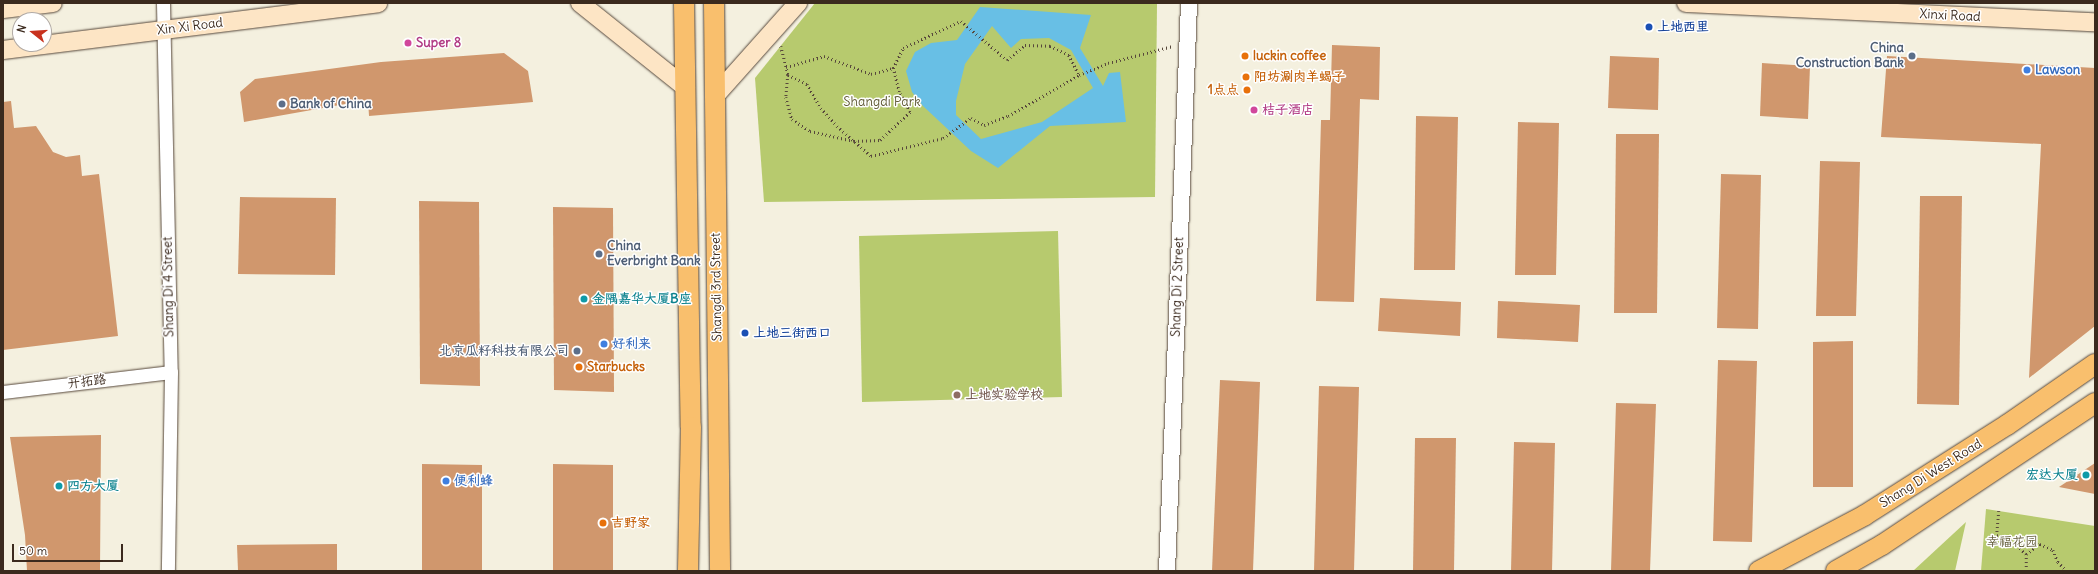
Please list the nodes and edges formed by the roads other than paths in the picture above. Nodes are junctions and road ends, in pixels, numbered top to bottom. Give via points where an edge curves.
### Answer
1 (53, 3) edge
2 (163, 3) edge
3 (378, 3) edge
4 (580, 3) edge
5 (684, 3) edge
6 (714, 3) edge
7 (798, 3) edge
8 (1189, 3) edge
9 (1686, 3) edge
10 (3, 9) edge
11 (2095, 22) edge
12 (165, 30) junction
13 (3, 50) edge
14 (686, 88) junction
15 (715, 96) junction
16 (2095, 364) edge
17 (171, 372) junction
18 (3, 392) edge
19 (2095, 403) edge
20 (168, 571) edge
21 (688, 571) edge
22 (720, 571) edge
23 (1167, 571) edge
24 (1759, 571) edge
25 (1836, 571) edge

1 - 10 main road
2 - 12 street, Shang Di 4 Street
3 - 12 main road, Xin Xi Road
4 - 14 main road
5 - 14 main road
6 - 15 main road, Shangdi 3rd Street
7 - 15 main road
8 - 23 street, Shang Di 2 Street
9 - 11 main road, Xinxi Road
12 - 13 main road, Xin Xi Road
12 - 17 street, Shang Di 4 Street
14 - 21 main road via 691,427
15 - 22 main road, Shangdi 3rd Street
16 - 24 main road, Shang Di West Road via 2007,425 1865,515
17 - 18 street, 开拓路
17 - 20 street, Shang Di 4 Street
19 - 25 main road via 1882,546

